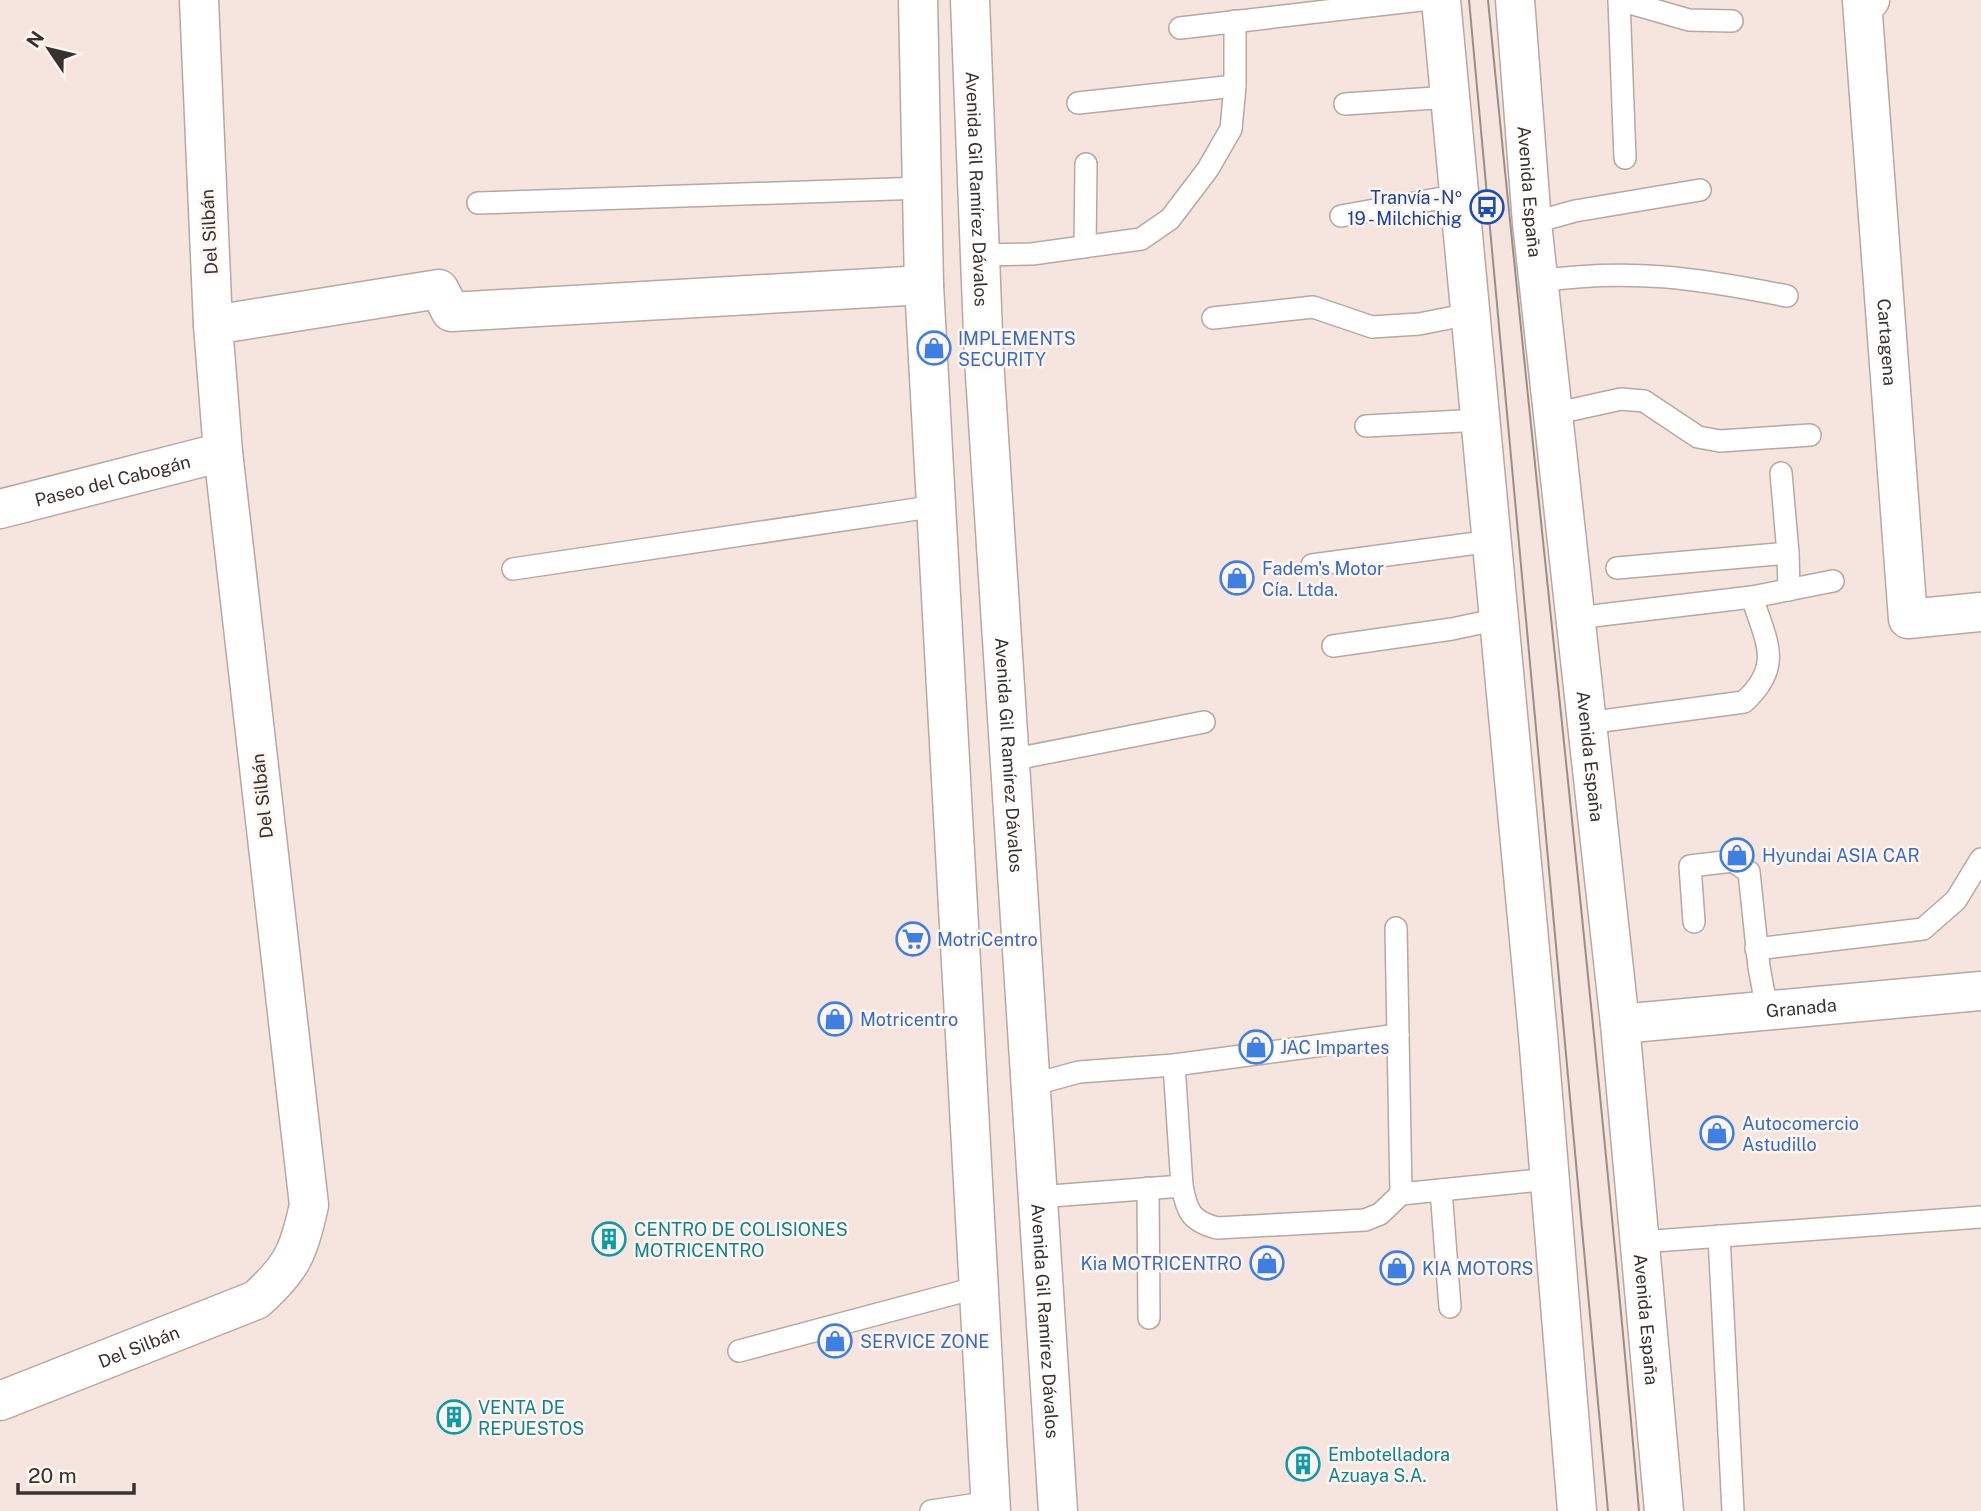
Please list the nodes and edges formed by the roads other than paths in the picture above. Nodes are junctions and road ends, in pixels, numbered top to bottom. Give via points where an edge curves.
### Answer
1 (199, 0) edge
2 (918, 0) edge
3 (970, 0) edge
4 (1421, 0) edge
5 (1441, 0) edge
6 (1619, 0) edge
7 (1871, 0) edge
8 (1522, 1) edge
9 (1234, 21) junction
10 (1732, 21) dead end
11 (1180, 28) dead end
12 (1235, 86) junction
13 (1450, 97) junction
14 (1077, 103) dead end
15 (1345, 104) dead end
16 (1625, 158) dead end
17 (1086, 164) dead end
18 (922, 187) junction
19 (1700, 190) dead end
20 (1460, 195) junction
21 (478, 203) dead end
22 (1341, 216) dead end
23 (1532, 223) junction
24 (1085, 247) junction
25 (980, 255) junction
26 (1539, 281) junction
27 (925, 285) junction
28 (1787, 296) dead end
29 (1470, 314) junction
30 (1213, 318) dead end
31 (213, 325) junction
32 (1553, 414) junction
33 (1480, 420) junction
34 (1366, 426) dead end
35 (1810, 435) dead end
36 (223, 452) junction
37 (1781, 473) dead end
38 (937, 506) junction
39 (0, 509) edge
40 (1492, 541) junction
41 (1788, 553) junction
42 (1312, 565) dead end
43 (1617, 568) dead end
44 (513, 569) dead end
45 (1833, 582) dead end
46 (1789, 590) junction
47 (1752, 597) junction
48 (1981, 612) edge
49 (1576, 618) junction
50 (1499, 619) junction
51 (1333, 646) dead end
52 (1204, 722) dead end
53 (1587, 723) junction
54 (1010, 760) junction
55 (1981, 859) edge
56 (1694, 922) dead end
57 (1396, 928) dead end
58 (1756, 949) junction
59 (1981, 991) edge
60 (1767, 1010) junction
61 (1620, 1024) junction
62 (1398, 1035) junction
63 (1174, 1065) junction
64 (1031, 1085) junction
65 (1550, 1179) junction
66 (1182, 1186) junction
67 (1148, 1188) junction
68 (1441, 1190) junction
69 (1401, 1194) junction
70 (1038, 1198) junction
71 (1981, 1217) edge
72 (1720, 1236) junction
73 (1641, 1242) junction
74 (979, 1287) junction
75 (1450, 1307) dead end
76 (1149, 1318) dead end
77 (739, 1351) dead end
78 (0, 1401) edge
79 (991, 1506) edge
80 (931, 1511) edge
81 (1058, 1511) edge
82 (1577, 1511) edge
83 (1664, 1511) edge
84 (1733, 1511) edge

1 - 31 main road, Del Silbán
2 - 18 main road
3 - 25 main road, Avenida Gil Ramírez Dávalos
4 - 9 lane
5 - 13 main road
6 - 10 lane via 1689,20
6 - 16 lane
7 - 48 main road, Cartagena via 1861,1 1908,619
8 - 23 main road, Avenida España
9 - 11 lane
9 - 12 lane
12 - 14 lane
12 - 24 lane via 1231,130 1170,219 1141,239
13 - 15 lane
13 - 20 main road
17 - 24 lane
18 - 21 lane
18 - 27 main road
19 - 23 lane
20 - 22 lane
20 - 29 main road
23 - 26 main road, Avenida España
24 - 25 lane
25 - 54 main road, Avenida Gil Ramírez Dávalos
26 - 28 lane via 1627,272 1672,275
26 - 32 main road, Avenida España
27 - 31 main road via 451,312 439,289
27 - 38 main road
29 - 30 lane via 1372,327 1313,307
29 - 33 main road
31 - 36 main road, Del Silbán
32 - 35 lane via 1621,399 1644,401 1698,437 1720,442
32 - 49 main road, Avenida España
33 - 34 lane
33 - 40 main road
36 - 39 main road, Paseo del Cabogán
36 - 78 main road, Del Silbán via 309,1205 301,1241 284,1275 256,1300
37 - 41 lane
38 - 44 lane
38 - 74 main road
40 - 42 lane
40 - 50 main road
41 - 43 lane
41 - 46 lane
45 - 46 lane
46 - 47 lane
47 - 49 lane
47 - 53 lane via 1768,650 1769,670 1744,702
49 - 53 main road, Avenida España
50 - 51 lane
50 - 65 main road
52 - 54 lane
53 - 61 main road, Avenida España
54 - 64 main road, Avenida Gil Ramírez Dávalos
55 - 58 lane via 1956,900 1923,929
56 - 58 lane via 1690,866 1733,861 1749,872
57 - 62 lane
58 - 60 lane
59 - 60 main road, Granada
60 - 61 main road, Granada
61 - 73 main road, Avenida España
62 - 63 lane
62 - 69 lane
63 - 64 lane via 1079,1072
63 - 66 lane
64 - 70 main road, Avenida Gil Ramírez Dávalos
65 - 68 lane
65 - 82 main road
66 - 67 lane
66 - 69 lane via 1186,1207 1198,1223 1217,1228 1364,1220 1380,1214
67 - 70 lane
67 - 76 lane
68 - 69 lane
68 - 75 lane
70 - 81 main road, Avenida Gil Ramírez Dávalos
71 - 72 lane
72 - 73 lane
72 - 84 lane
73 - 83 main road, Avenida España
74 - 77 lane
74 - 79 main road
79 - 80 lane

